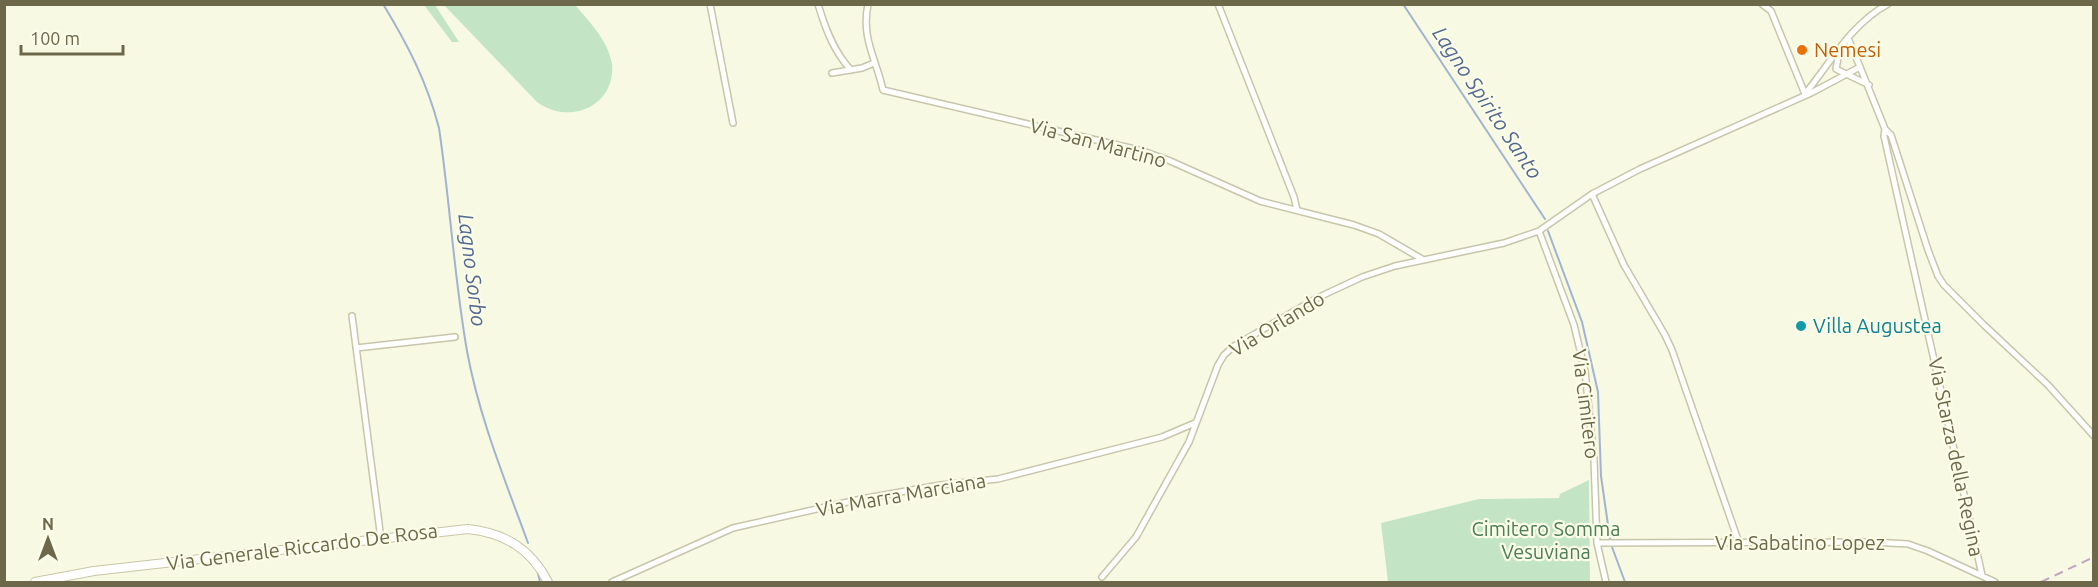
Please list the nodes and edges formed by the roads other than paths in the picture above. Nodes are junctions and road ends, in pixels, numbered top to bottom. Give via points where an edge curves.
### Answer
1 (710, 4) edge
2 (818, 4) edge
3 (868, 4) edge
4 (1218, 4) edge
5 (1762, 4) edge
6 (1888, 4) edge
7 (1848, 38) junction
8 (1839, 50) junction
9 (874, 63) junction
10 (1860, 67) junction
11 (851, 70) junction
12 (832, 73) dead end
13 (1847, 75) junction
14 (1869, 85) junction
15 (1805, 94) junction
16 (733, 123) dead end
17 (1885, 129) junction
18 (1592, 195) junction
19 (1297, 210) junction
20 (1539, 231) junction
21 (1422, 260) junction
22 (352, 316) dead end
23 (455, 337) dead end
24 (356, 348) junction
25 (1195, 423) junction
26 (2094, 436) edge
27 (381, 539) junction
28 (1597, 543) junction
29 (1739, 543) junction
30 (1982, 575) junction
31 (1102, 577) dead end
32 (35, 582) edge
33 (548, 582) edge
34 (612, 582) edge
35 (1606, 582) edge
36 (1995, 582) edge

1 - 16 street
2 - 11 street via 839,57
3 - 9 street, Via San Martino via 865,30
4 - 19 street
5 - 15 street via 1771,11
6 - 7 street via 1861,22
7 - 8 street
7 - 10 street, Via Starza della Regina
8 - 13 street via 1836,69
8 - 15 street
9 - 11 street
9 - 19 street, Via San Martino via 886,92 1143,151 1260,201
10 - 13 street
10 - 14 street, Via Starza della Regina
11 - 12 street
13 - 14 street
13 - 15 street
14 - 17 street, Via Starza della Regina
15 - 18 street
17 - 26 street, Via Starza della Regina via 1891,135 1928,250 1944,285
17 - 30 street, Via Starza della Regina
18 - 20 street
18 - 29 street via 1624,264 1672,350
19 - 21 street, Via San Martino via 1379,234
20 - 21 street, Via Orlando via 1504,243
20 - 28 street, Via Cimitero via 1574,325 1585,371
21 - 25 street, Via Orlando via 1344,284 1234,346 1218,365
22 - 24 street
23 - 24 street
24 - 27 street
25 - 31 street, Via Orlando via 1189,442 1136,537
25 - 34 street, Via Marra Marciana via 1162,437 998,478 940,484 734,528
27 - 32 main road, Via Generale Riccardo De Rosa via 94,571
27 - 33 main road, Via Generale Riccardo De Rosa via 456,529 494,533 528,554
28 - 29 street, Via Sabatino Lopez
28 - 35 street, Via Cimitero
29 - 30 street, Via Sabatino Lopez via 1908,544
30 - 36 street, Via Sabatino Lopez

